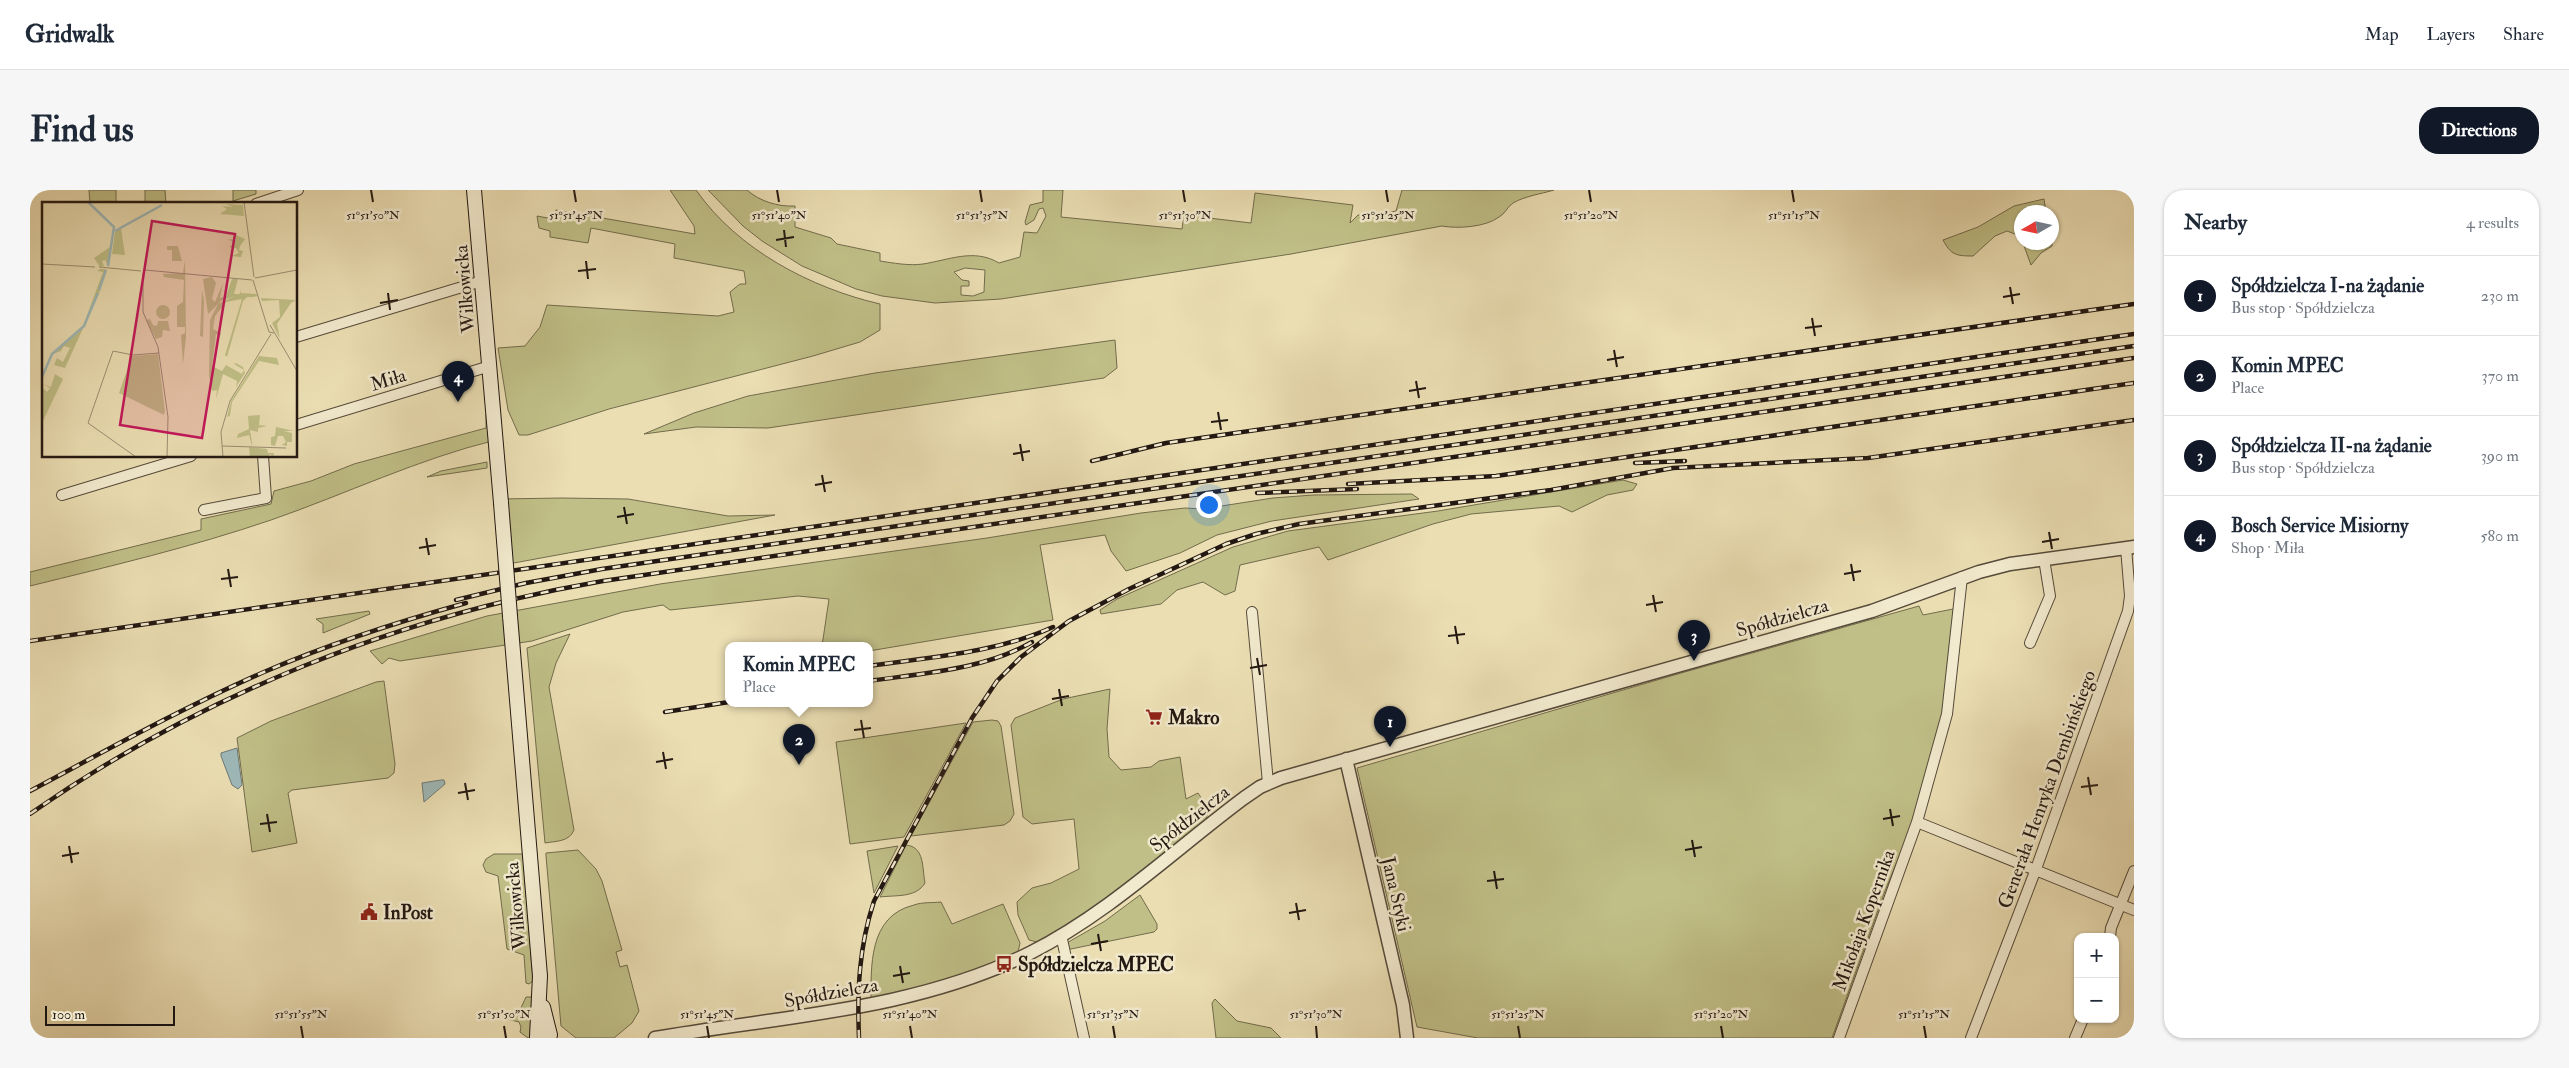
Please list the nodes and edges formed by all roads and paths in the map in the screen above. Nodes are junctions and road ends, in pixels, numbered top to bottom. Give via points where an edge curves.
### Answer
1 (298, 190) edge
2 (474, 190) edge
3 (262, 202) edge
4 (482, 281) junction
5 (298, 336) edge
6 (490, 366) junction
7 (298, 424) edge
8 (184, 458) edge
9 (263, 458) edge
10 (62, 495) dead end
11 (204, 510) dead end
12 (2130, 547) edge
13 (2044, 560) junction
14 (1962, 577) junction
15 (1252, 612) dead end
16 (2030, 643) dead end
17 (1346, 759) junction
18 (1268, 783) junction
19 (1917, 822) junction
20 (2036, 869) junction
21 (2134, 871) edge
22 (2120, 904) junction
23 (2134, 910) edge
24 (2110, 933) edge
25 (1061, 935) junction
26 (2081, 1023) edge
27 (545, 1037) edge
28 (655, 1038) edge
29 (1084, 1038) edge
30 (1407, 1038) edge
31 (1839, 1038) edge
32 (1971, 1038) edge
33 (2075, 1038) edge

1 - 3 street
2 - 4 main road, Wilkowicka
4 - 5 street
4 - 6 main road, Wilkowicka
6 - 7 street, Miła
6 - 27 main road, Wilkowicka, bridge
8 - 10 street
9 - 11 street via 266,498
12 - 13 street, Spółdzielcza
12 - 20 street, Generała Henryka Dembińskiego via 2128,612
13 - 14 street, Spółdzielcza via 2010,564
13 - 16 street via 2050,596
14 - 17 street, Spółdzielcza via 1864,613
14 - 19 street, Mikołaja Kopernika via 1947,714
15 - 18 street
17 - 18 street, Spółdzielcza
17 - 30 street, Jana Styki via 1403,1005
18 - 25 street, Spółdzielcza via 1202,830 1110,904
19 - 20 street
19 - 31 street, Mikołaja Kopernika
20 - 22 street
20 - 32 street, Generała Henryka Dembińskiego
21 - 22 street
22 - 23 street
22 - 24 street
25 - 28 street, Spółdzielcza via 999,967 908,997 858,1008
25 - 29 street
26 - 33 street

